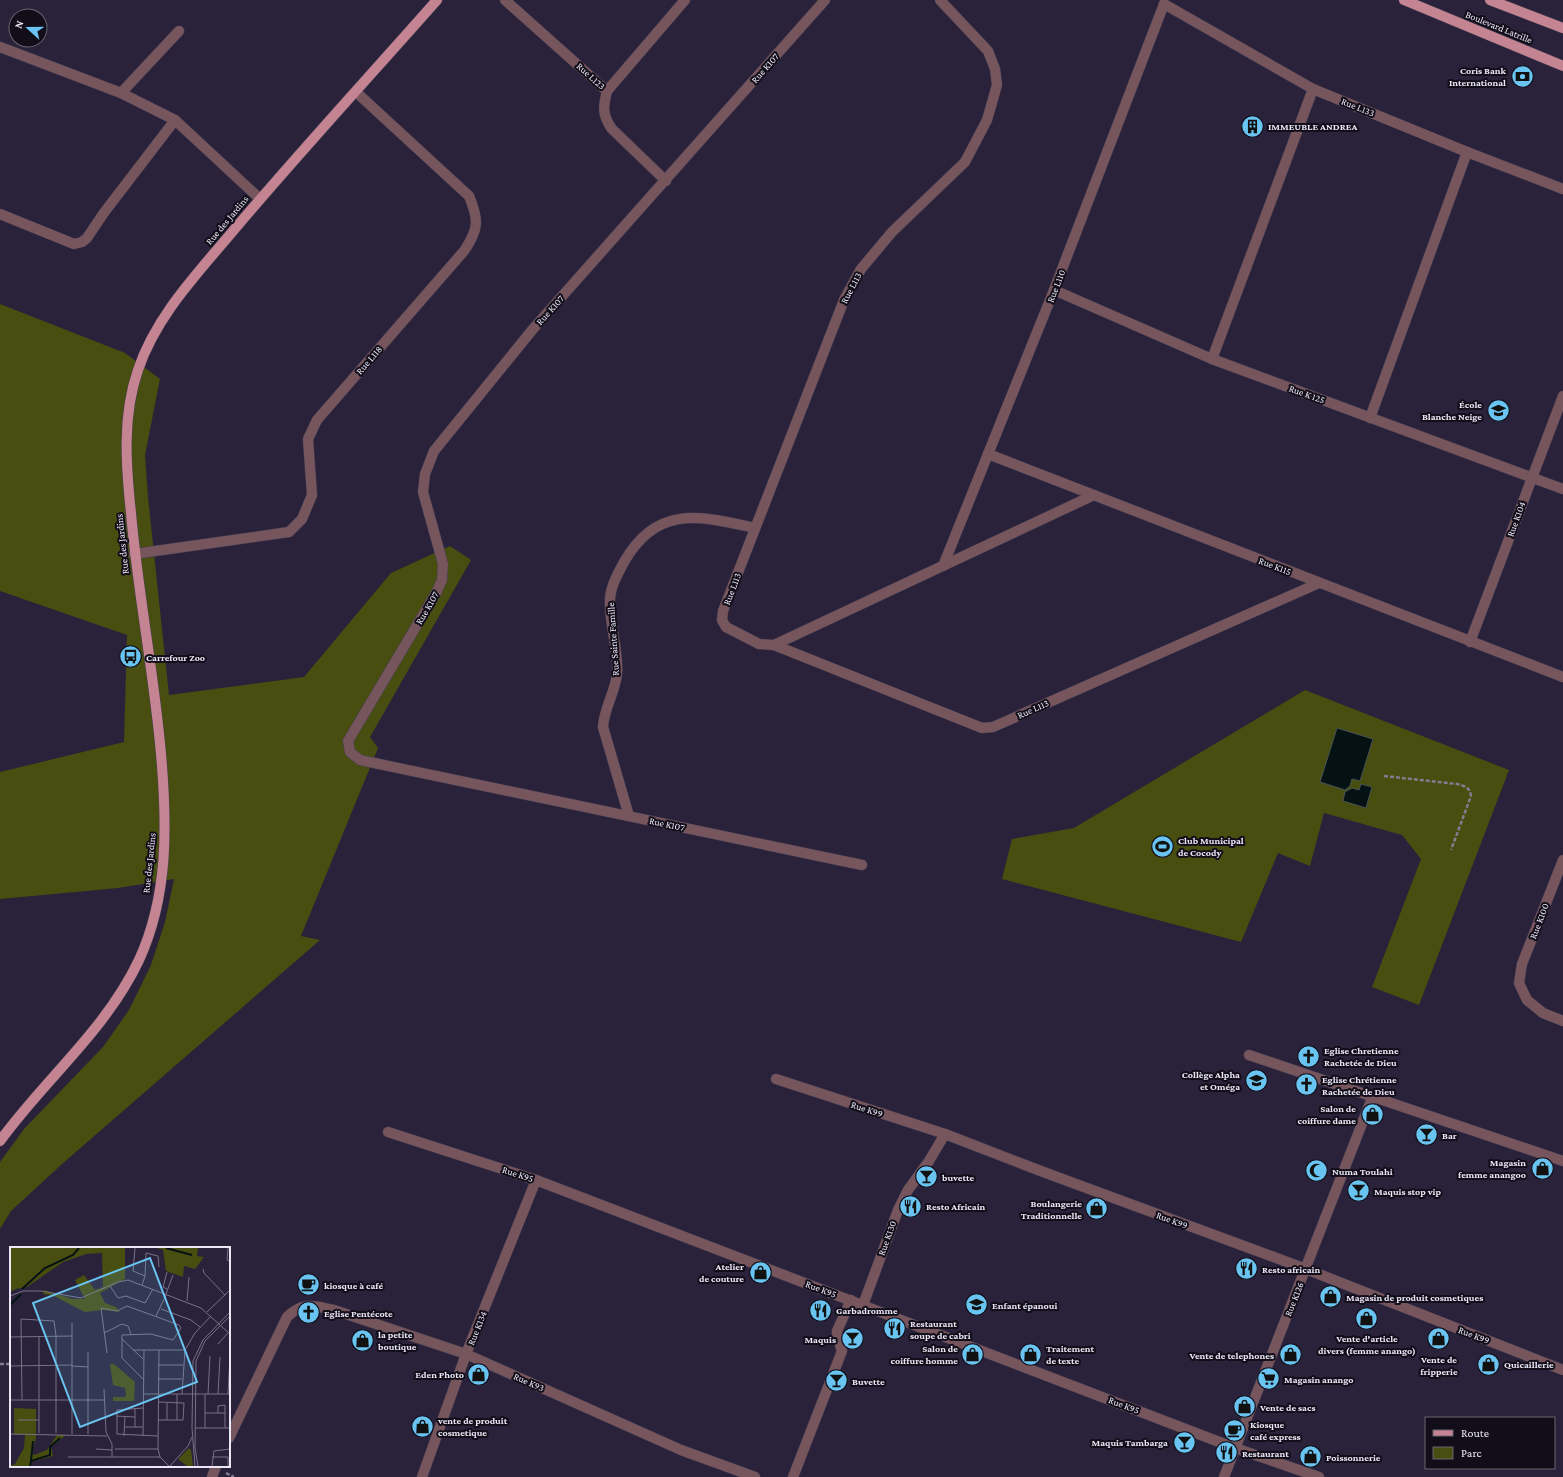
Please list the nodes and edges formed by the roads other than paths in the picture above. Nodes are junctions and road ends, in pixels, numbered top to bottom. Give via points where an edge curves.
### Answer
1 (437, 0) edge
2 (506, 0) edge
3 (685, 0) edge
4 (825, 0) edge
5 (940, 0) edge
6 (1404, 0) edge
7 (1490, 0) edge
8 (1163, 2) edge
9 (1563, 28) edge
10 (179, 30) dead end
11 (0, 47) edge
12 (1563, 66) edge
13 (1313, 89) junction
14 (607, 91) junction
15 (356, 92) junction
16 (121, 93) junction
17 (175, 120) junction
18 (1467, 152) junction
19 (666, 181) junction
20 (1563, 189) edge
21 (260, 199) junction
22 (0, 214) edge
23 (1054, 290) junction
24 (1212, 359) junction
25 (1563, 396) edge
26 (1370, 418) junction
27 (988, 454) junction
28 (1531, 478) junction
29 (1563, 490) edge
30 (1094, 495) junction
31 (755, 528) junction
32 (134, 554) junction
33 (943, 566) junction
34 (1319, 583) junction
35 (1470, 642) junction
36 (774, 645) junction
37 (1563, 677) edge
38 (629, 816) junction
39 (1563, 860) edge
40 (862, 865) dead end
41 (1563, 1021) edge
42 (1248, 1055) dead end
43 (776, 1079) dead end
44 (1372, 1098) junction
45 (388, 1132) dead end
46 (945, 1134) junction
47 (0, 1141) edge
48 (1563, 1161) edge
49 (536, 1180) junction
50 (1306, 1269) junction
51 (852, 1300) junction
52 (863, 1305) junction
53 (466, 1354) junction
54 (1563, 1370) edge
55 (230, 1436) edge
56 (1235, 1448) junction
57 (216, 1467) edge
58 (212, 1477) edge
59 (422, 1477) edge
60 (755, 1477) edge
61 (793, 1477) edge
62 (1224, 1477) edge
63 (1319, 1477) edge

1 - 15 main road, Rue des Jardins
2 - 14 street, Rue L123
3 - 14 street
4 - 19 street, Rue K107
5 - 31 street, Rue L113 via 988,51 995,68 997,85 987,120 965,162 892,232 861,269 844,300
6 - 12 main road, Boulevard Latrille
7 - 9 main road
8 - 13 street, Rue L133
8 - 23 street, Rue L110
10 - 16 street
11 - 16 street
13 - 18 street, Rue L133
13 - 24 street
14 - 19 street, Rue L123 via 603,109 605,120
15 - 21 main road, Rue des Jardins
15 - 32 street, Rue L118 via 469,196 477,215 475,235 464,251 317,420 308,439 312,495 302,519 289,532
16 - 17 street
17 - 21 street
17 - 22 street via 82,242 74,244
18 - 20 street, Rue L133
18 - 26 street
19 - 38 street, Rue K107 via 533,329 434,452 425,474 423,492 443,564 442,580 348,741 350,752 360,760
21 - 32 main road, Rue des Jardins via 175,300 152,335 137,372 128,411 127,453
23 - 24 street, Rue K 125
23 - 27 street, Rue L110
24 - 26 street, Rue K 125
25 - 28 street, Rue K104
26 - 28 street, Rue K 125
27 - 30 street, Rue K115
27 - 33 street, Rue L110
28 - 29 street, Rue K 125
28 - 35 street, Rue K104
30 - 33 street
30 - 34 street, Rue K115
31 - 36 street, Rue L113 via 723,611 722,620 726,627 759,644
31 - 38 street, Rue Sainte Famille via 707,517 680,518 661,524 643,536 630,551 612,588 610,604 617,674 604,714 603,727
32 - 47 main road, Rue des Jardins via 156,702 164,787 165,838 162,876 154,919 139,958 119,996 90,1035 20,1114
33 - 36 street
34 - 35 street, Rue K115
34 - 36 street, Rue L113 via 993,727 970,725
35 - 37 street, Rue K115
38 - 40 street, Rue K107
39 - 41 street, Rue K100 via 1522,964 1519,983 1527,1000 1543,1014
42 - 44 street
43 - 46 street, Rue K99
44 - 48 street
44 - 50 street, Rue K126
45 - 49 street, Rue K95
46 - 50 street, Rue K99
46 - 52 street, Rue K130 via 908,1190 898,1210
49 - 51 street, Rue K95
49 - 53 street, Rue K134
50 - 54 street, Rue K99
50 - 56 street, Rue K126
51 - 52 street, Rue K95
51 - 61 street via 837,1331 842,1351
52 - 56 street, Rue K95
53 - 55 street, Rue K93 via 334,1310 312,1306 298,1308 287,1317
53 - 59 street, Rue K134
53 - 60 street, Rue K93 via 681,1450
56 - 62 street, Rue K126
56 - 63 street, Rue K95
57 - 58 street

